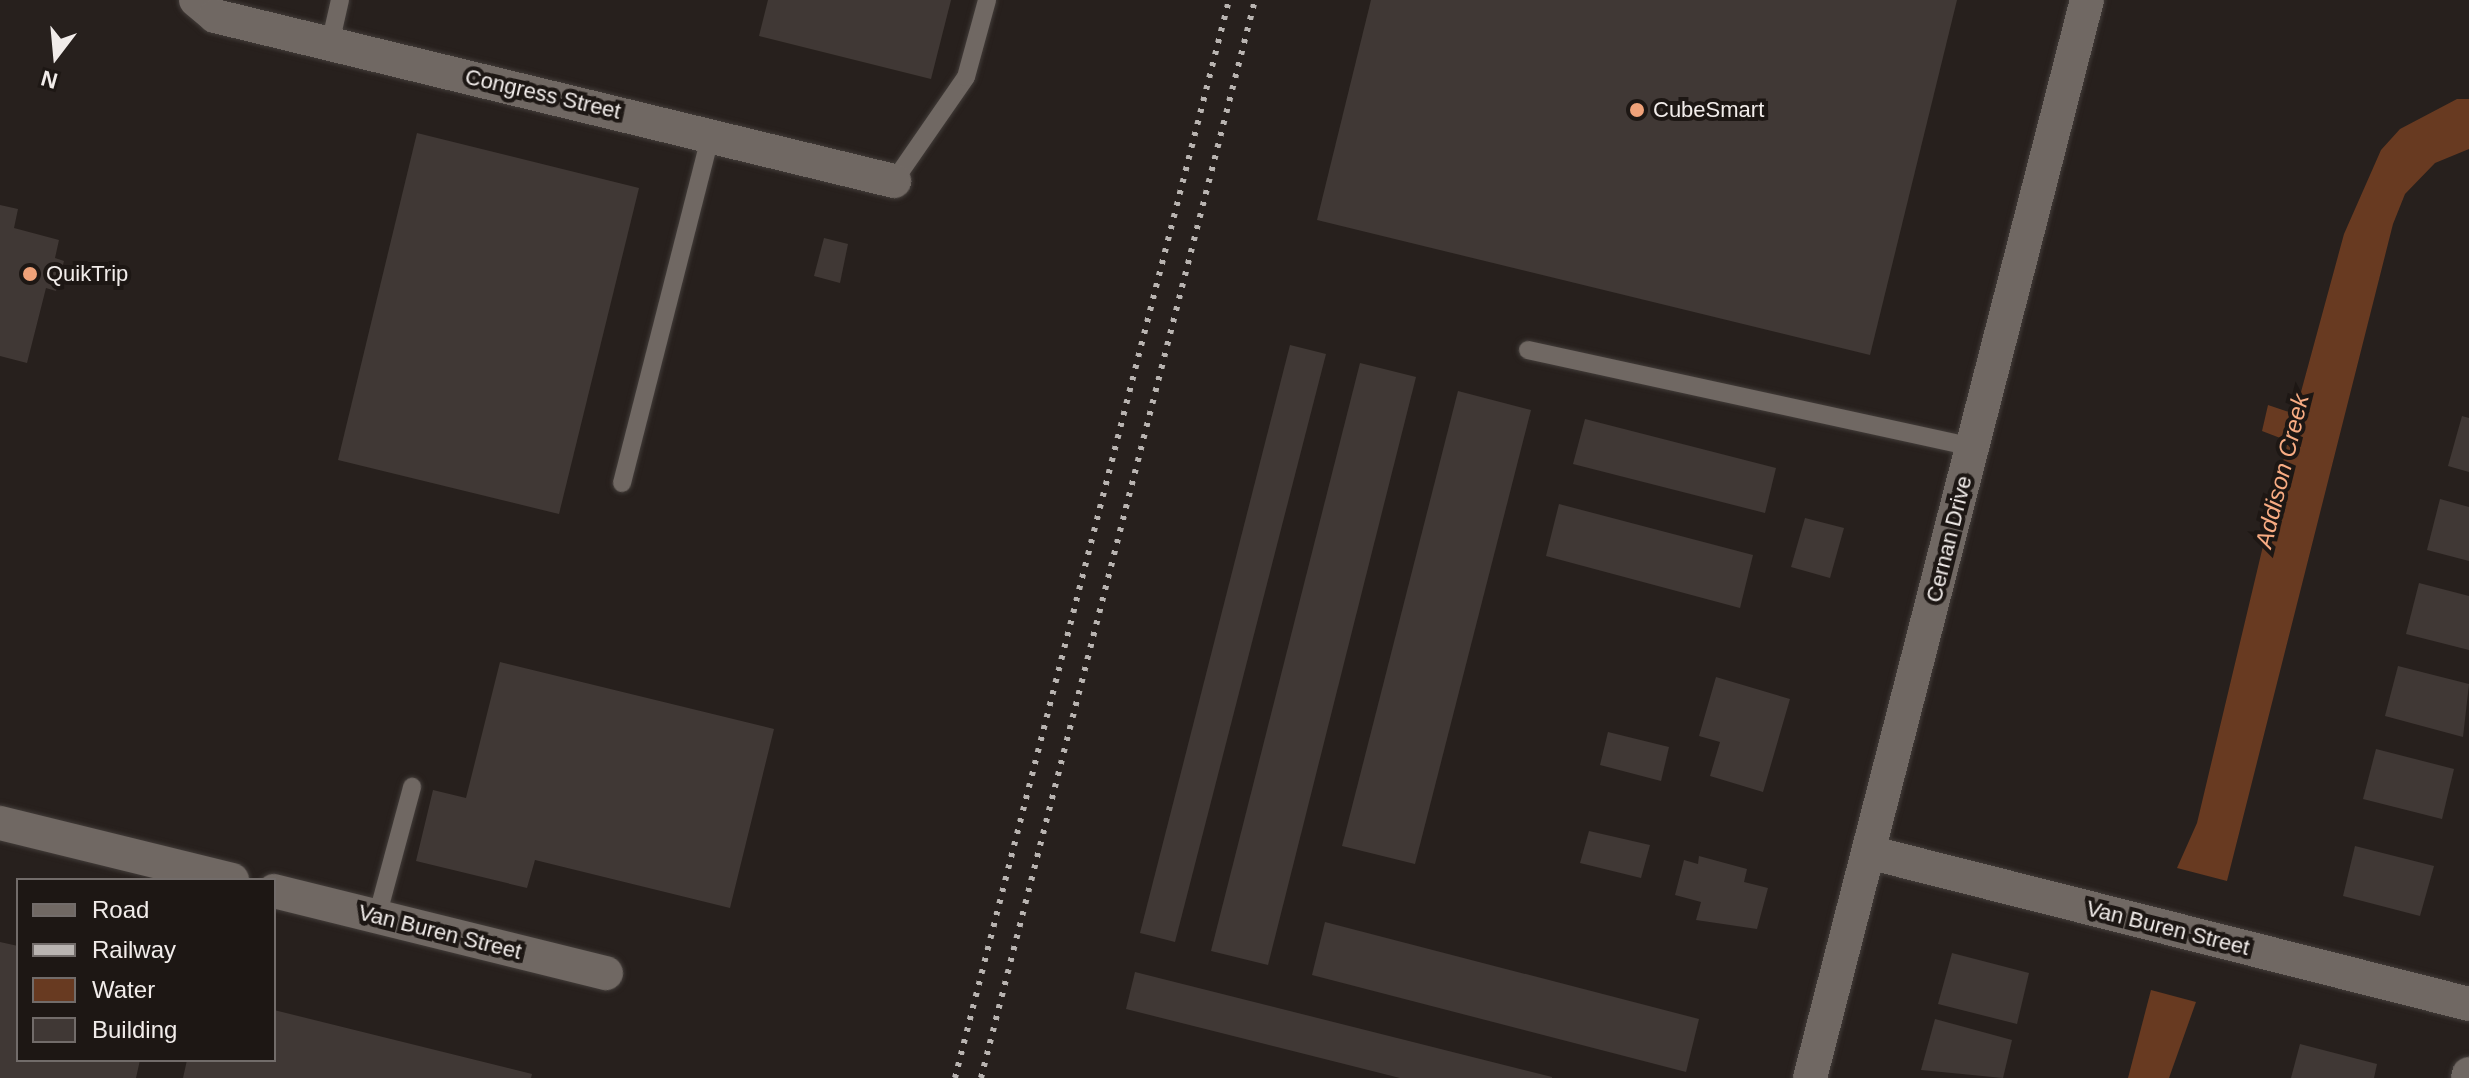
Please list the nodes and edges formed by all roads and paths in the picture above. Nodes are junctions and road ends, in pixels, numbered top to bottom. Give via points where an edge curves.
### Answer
1 (196, 0) edge
2 (340, 0) edge
3 (987, 0) edge
4 (2087, 0) edge
5 (330, 44) junction
6 (711, 133) junction
7 (894, 181) joint
8 (1528, 350) dead end
9 (1972, 447) junction
10 (622, 483) dead end
11 (412, 787) dead end
12 (0, 823) edge
13 (1868, 852) junction
14 (224, 878) edge
15 (276, 892) edge
16 (377, 917) junction
17 (606, 973) dead end
18 (2469, 1004) edge
19 (1810, 1078) edge

1 - 5 street, Congress Street via 215,16
2 - 5 lane
3 - 7 lane via 966,77
4 - 9 street, Cernan Drive
5 - 6 street, Congress Street
6 - 7 street, Congress Street
6 - 10 lane
8 - 9 lane
9 - 13 street, Cernan Drive
11 - 16 lane
12 - 14 street
13 - 18 street, Van Buren Street
13 - 19 street, Cernan Drive
15 - 16 street, Van Buren Street
16 - 17 street, Van Buren Street

